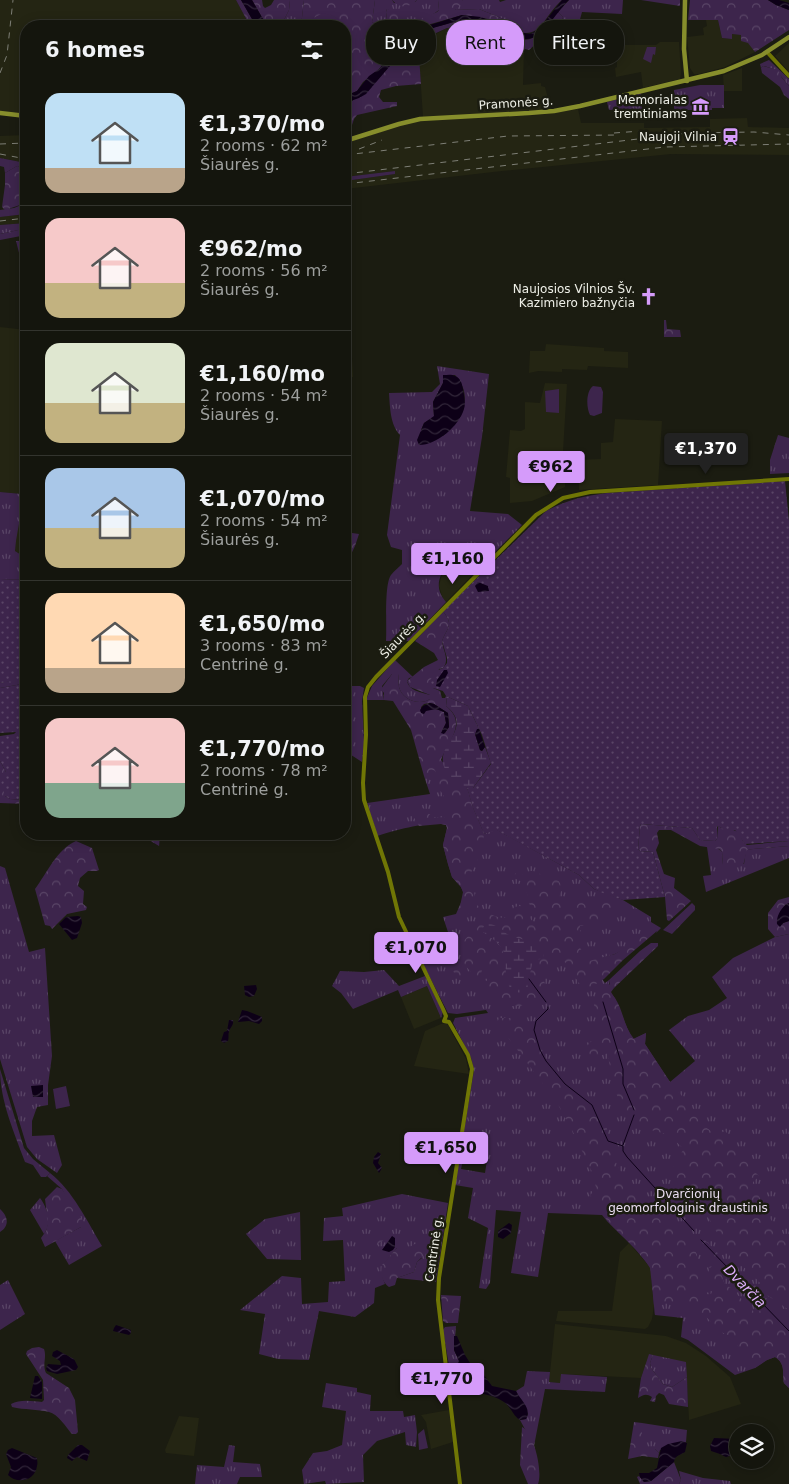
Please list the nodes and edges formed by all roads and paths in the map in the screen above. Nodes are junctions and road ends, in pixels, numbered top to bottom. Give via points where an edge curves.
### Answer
1 (685, 0) edge
2 (789, 37) edge
3 (767, 52) junction
4 (789, 76) edge
5 (687, 81) junction
6 (0, 113) edge
7 (20, 115) edge
8 (351, 139) edge
9 (789, 479) edge
10 (447, 1019) joint
11 (460, 1484) edge

1 - 5 main road
2 - 3 main road, Pramonės g.
3 - 4 main road
3 - 5 main road, Pramonės g. via 724,71
5 - 8 main road, Pramonės g. via 554,111 420,119
6 - 7 main road
9 - 10 main road, Šiaurės g. via 590,492 570,495 555,502 529,521 368,687 364,701 364,800 399,917
10 - 11 main road, Centrinė g. via 468,1055 472,1069 438,1300

